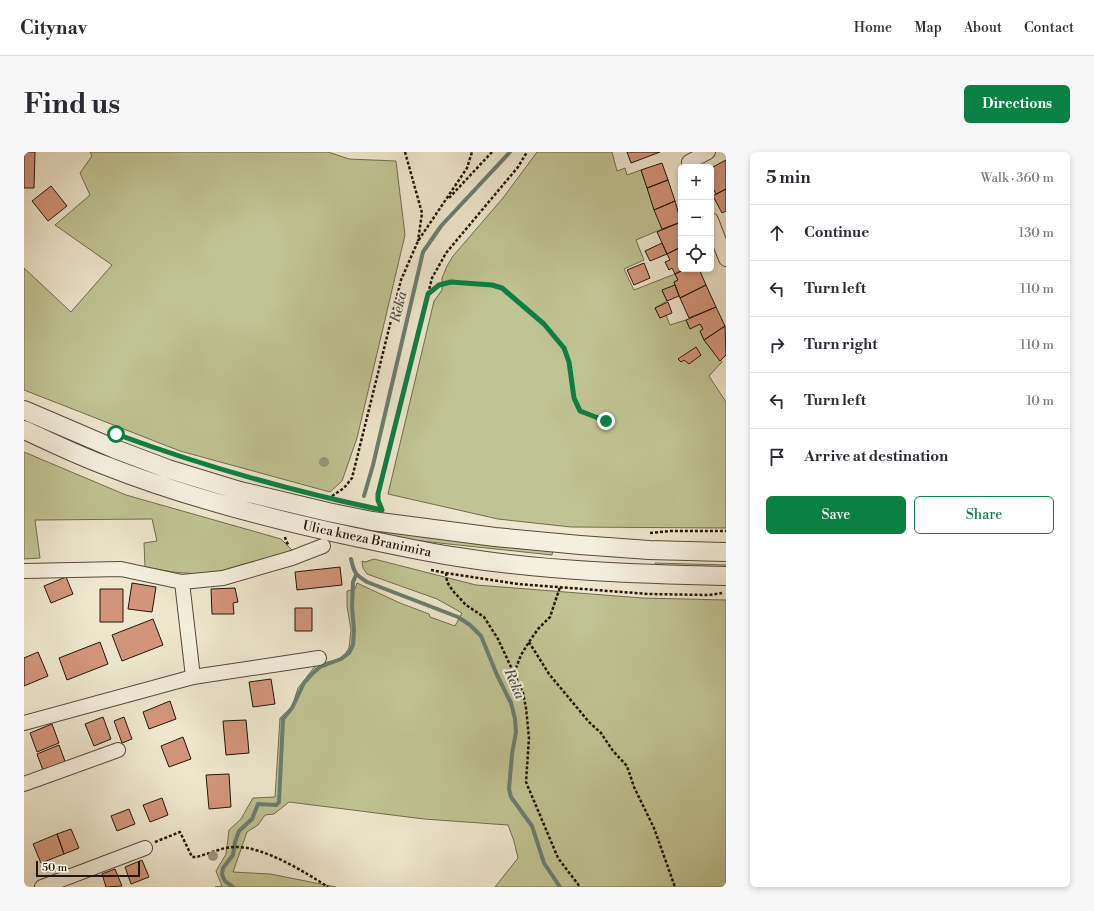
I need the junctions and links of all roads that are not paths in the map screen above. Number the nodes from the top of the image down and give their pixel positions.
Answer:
1 (708, 152) edge
2 (688, 160) edge
3 (714, 228) edge
4 (726, 259) edge
5 (24, 410) edge
6 (24, 430) edge
7 (323, 546) dead end
8 (726, 552) edge
9 (24, 571) edge
10 (726, 576) edge
11 (182, 582) junction
12 (319, 658) dead end
13 (193, 678) junction
14 (24, 723) edge
15 (118, 750) dead end
16 (24, 784) edge
17 (145, 848) road end
18 (42, 887) edge

1 - 2 street
3 - 4 street
5 - 8 street, Ulica kneza Branimira
6 - 10 street, Ulica kneza Branimira
7 - 11 street
9 - 11 street
11 - 13 street
12 - 13 street
13 - 14 street
15 - 16 street
17 - 18 street

